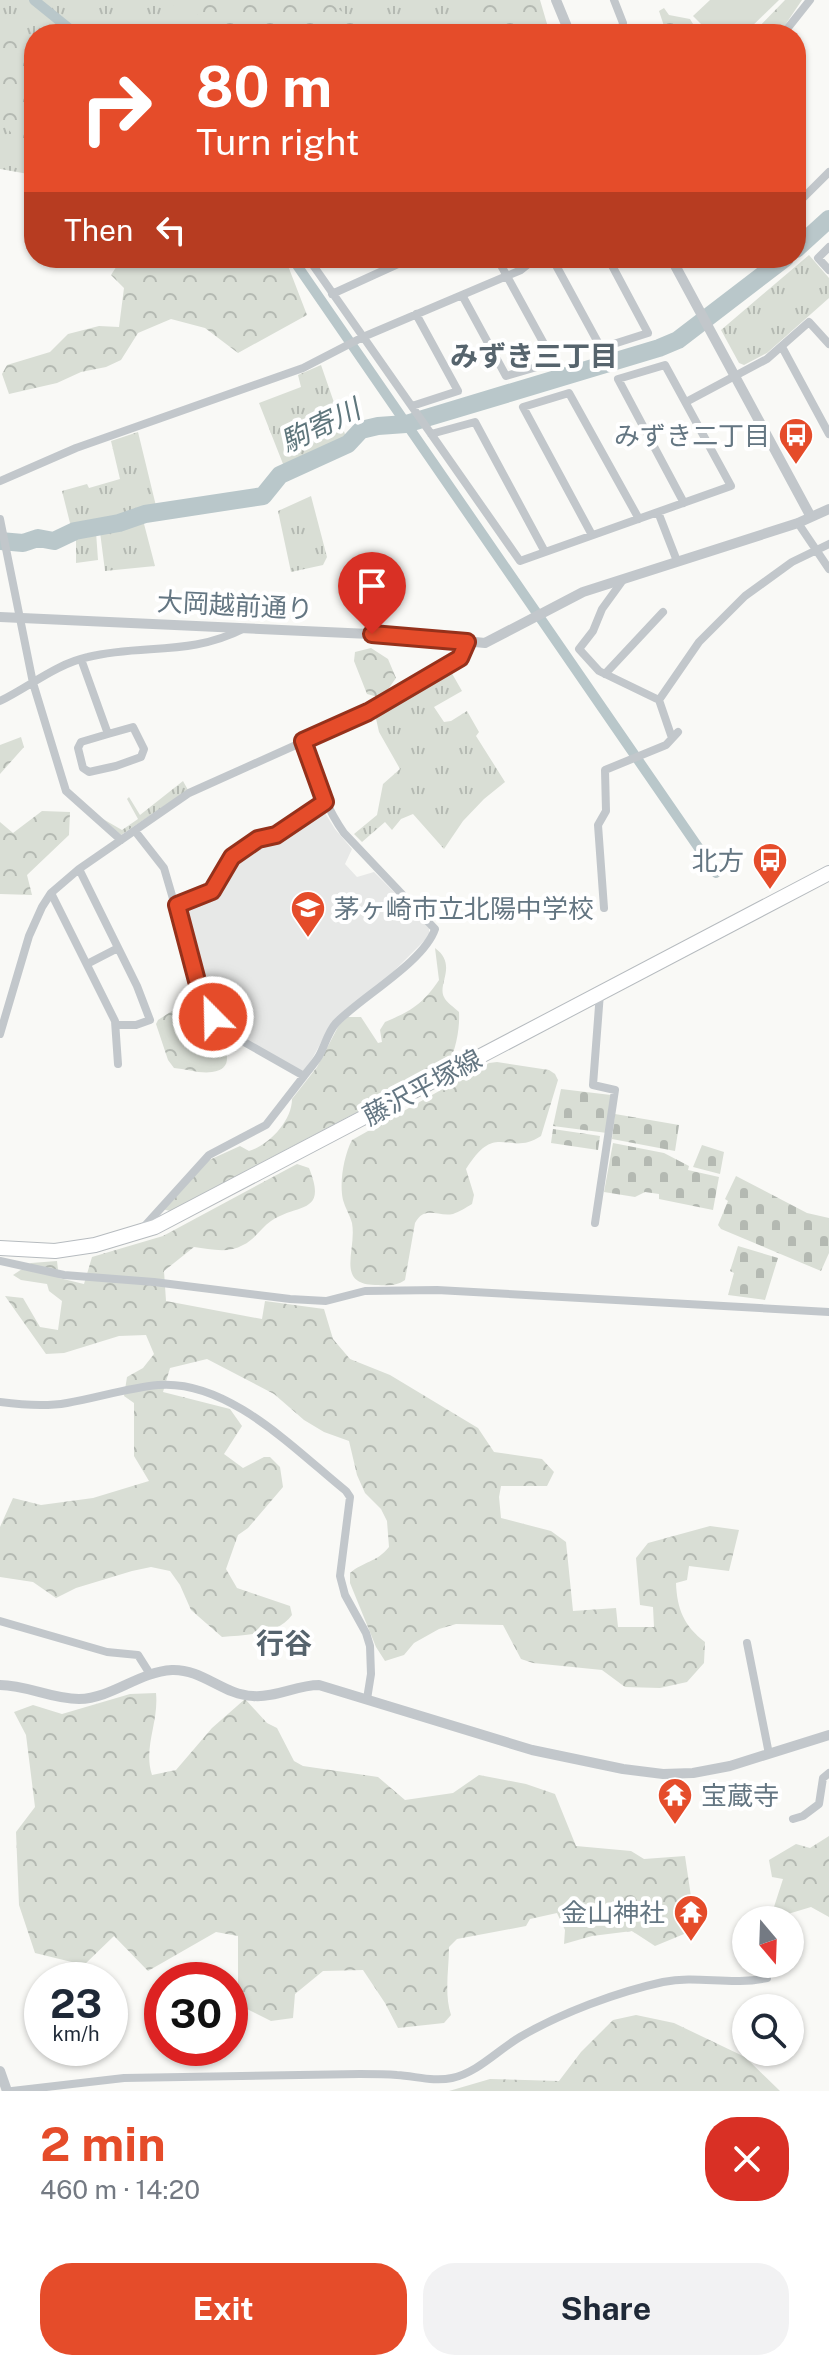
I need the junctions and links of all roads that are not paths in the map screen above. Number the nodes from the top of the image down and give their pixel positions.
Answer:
1 (556, 0) edge
2 (614, 0) edge
3 (810, 0) edge
4 (566, 24) edge
5 (623, 24) edge
6 (791, 24) edge
7 (829, 172) edge
8 (806, 195) edge
9 (829, 247) edge
10 (315, 268) edge
11 (384, 268) edge
12 (503, 268) edge
13 (524, 268) edge
14 (557, 268) edge
15 (613, 268) edge
16 (676, 268) edge
17 (829, 270) edge
18 (507, 276) junction
19 (332, 294) junction
20 (462, 295) junction
21 (416, 314) junction
22 (363, 337) junction
23 (829, 344) edge
24 (782, 347) junction
25 (734, 376) junction
26 (686, 402) junction
27 (414, 409) junction
28 (429, 431) junction
29 (829, 434) edge
30 (0, 481) edge
31 (684, 503) junction
32 (829, 509) edge
33 (658, 512) junction
34 (811, 517) junction
35 (0, 519) edge
36 (639, 519) junction
37 (798, 523) junction
38 (592, 535) junction
39 (829, 544) edge
40 (816, 549) junction
41 (545, 552) junction
42 (677, 561) junction
43 (829, 569) edge
44 (623, 579) junction
45 (663, 612) dead end
46 (0, 617) edge
47 (19, 617) junction
48 (245, 628) junction
49 (467, 642) junction
50 (81, 659) junction
51 (605, 674) junction
52 (33, 683) junction
53 (659, 700) junction
54 (0, 701) edge
55 (108, 734) junction
56 (303, 741) junction
57 (325, 802) junction
58 (135, 831) junction
59 (121, 840) junction
60 (79, 869) junction
61 (829, 873) edge
62 (51, 893) junction
63 (177, 905) junction
64 (604, 908) dead end
65 (118, 948) junction
66 (87, 964) junction
67 (600, 993) junction
68 (116, 1025) junction
69 (0, 1034) edge
70 (118, 1064) dead end
71 (304, 1076) junction
72 (595, 1223) dead end
73 (139, 1233) junction
74 (0, 1248) edge
75 (0, 1261) edge
76 (829, 1312) edge
77 (0, 1402) edge
78 (0, 1621) edge
79 (747, 1643) dead end
80 (150, 1674) junction
81 (0, 1685) edge
82 (367, 1699) junction
83 (829, 1735) edge
84 (769, 1754) junction
85 (829, 1773) edge
86 (793, 1819) dead end
87 (767, 1978) dead end
88 (0, 2071) edge
89 (6, 2090) edge

1 - 4 street
2 - 5 street
3 - 6 street
7 - 8 street
9 - 17 street
10 - 19 street
11 - 19 street
12 - 18 street
13 - 18 street
14 - 15 street
16 - 25 street
18 - 20 street
18 - 20 street
19 - 22 street
20 - 21 street
21 - 22 street
21 - 27 street
22 - 27 street
22 - 30 street
23 - 24 street
24 - 25 street
24 - 29 street
25 - 26 street
25 - 34 street
26 - 31 street
26 - 31 street
27 - 28 street
28 - 41 street
28 - 41 street
31 - 33 street
32 - 34 street
33 - 36 street
33 - 42 street
34 - 37 street
35 - 47 street
36 - 38 street
36 - 38 street
37 - 40 street
37 - 42 street
38 - 41 street
39 - 40 street
40 - 43 street
40 - 53 street
42 - 44 street
44 - 49 street
44 - 51 street
45 - 51 street
46 - 47 street, 大岡越前通り
47 - 48 street, 大岡越前通り
47 - 52 street
48 - 49 street, 大岡越前通り
48 - 50 street
49 - 56 street
50 - 52 street
50 - 55 street
51 - 53 street
52 - 54 street
52 - 59 street
53 - 64 street
55 - 55 street
56 - 57 street
56 - 58 street
57 - 63 street
57 - 71 street
58 - 59 street
58 - 63 street
59 - 60 street
60 - 62 street
60 - 65 street
61 - 67 main road, 藤沢平塚線
62 - 66 street
62 - 69 street
63 - 71 street
65 - 66 street
65 - 68 street
66 - 68 street
67 - 72 street
67 - 73 main road, 藤沢平塚線
68 - 70 street
71 - 73 street
73 - 74 main road, 藤沢平塚線
75 - 76 street
77 - 82 street
78 - 80 street
79 - 84 street
80 - 81 street
80 - 82 street
82 - 84 street
83 - 84 street
85 - 86 street
87 - 89 street
88 - 89 street

